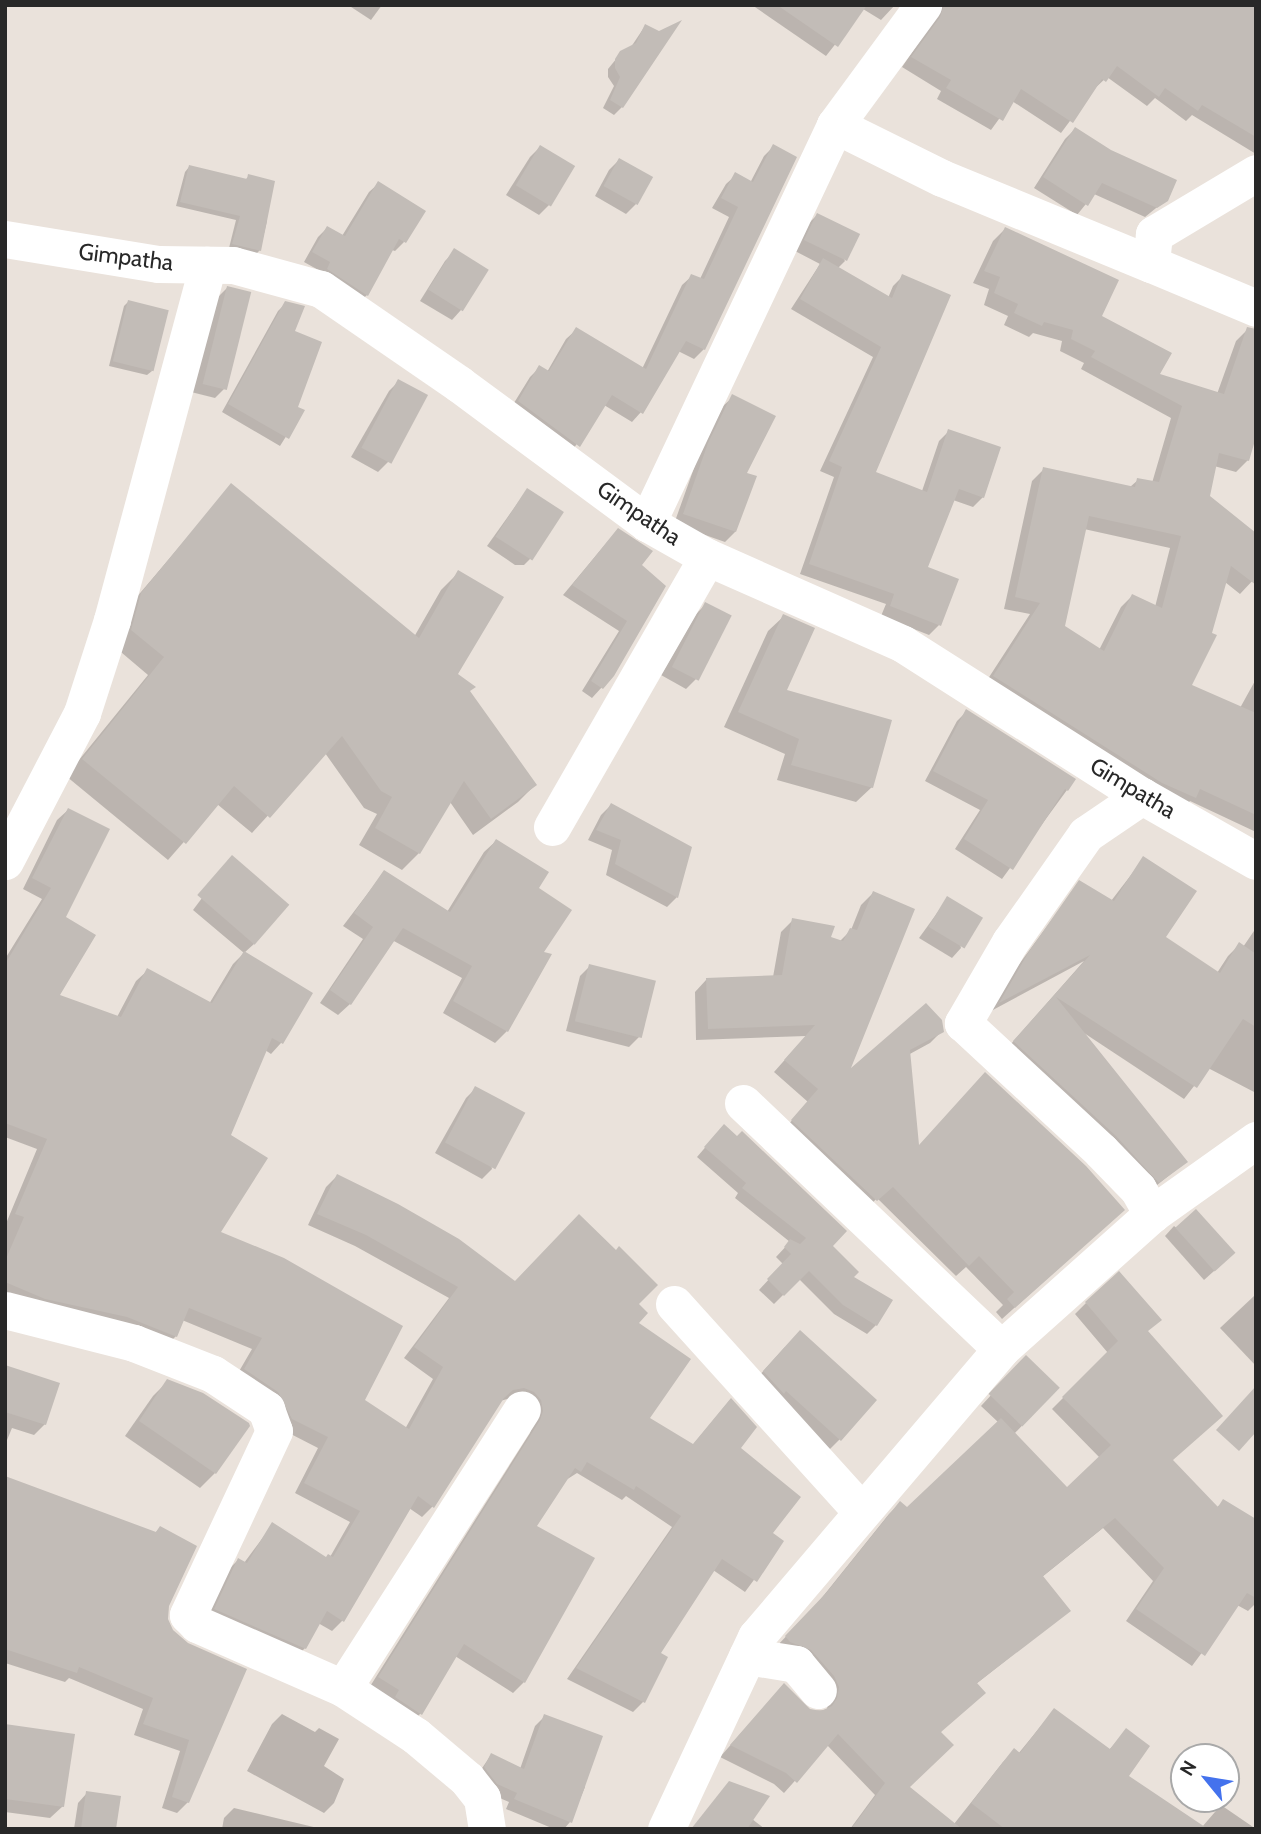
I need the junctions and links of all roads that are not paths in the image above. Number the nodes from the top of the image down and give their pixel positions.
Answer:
1 (923, 5) edge
2 (835, 125) junction
3 (1256, 173) edge
4 (5, 240) edge
5 (1151, 264) junction
6 (208, 265) junction
7 (1256, 308) edge
8 (647, 523) junction
9 (707, 557) junction
10 (1142, 796) junction
11 (552, 827) dead end
12 (5, 861) edge
13 (1256, 861) edge
14 (743, 1103) dead end
15 (1256, 1140) edge
16 (1152, 1214) junction
17 (674, 1304) dead end
18 (5, 1310) edge
19 (1001, 1349) junction
20 (522, 1409) dead end
21 (862, 1512) junction
22 (747, 1656) junction
23 (343, 1688) junction
24 (818, 1689) dead end
25 (487, 1829) edge
26 (666, 1829) edge

1 - 2 street
2 - 5 street
2 - 8 street
3 - 5 street
4 - 6 street, Gimpatha
5 - 7 street
6 - 8 street, Gimpatha
6 - 12 street
8 - 9 street, Gimpatha
9 - 10 street, Gimpatha
9 - 11 street
10 - 13 street, Gimpatha
10 - 16 street
14 - 19 street
15 - 16 street
16 - 19 street
17 - 21 street
18 - 23 street
19 - 21 street
20 - 23 street
21 - 22 street
22 - 24 street
22 - 26 street
23 - 25 street

